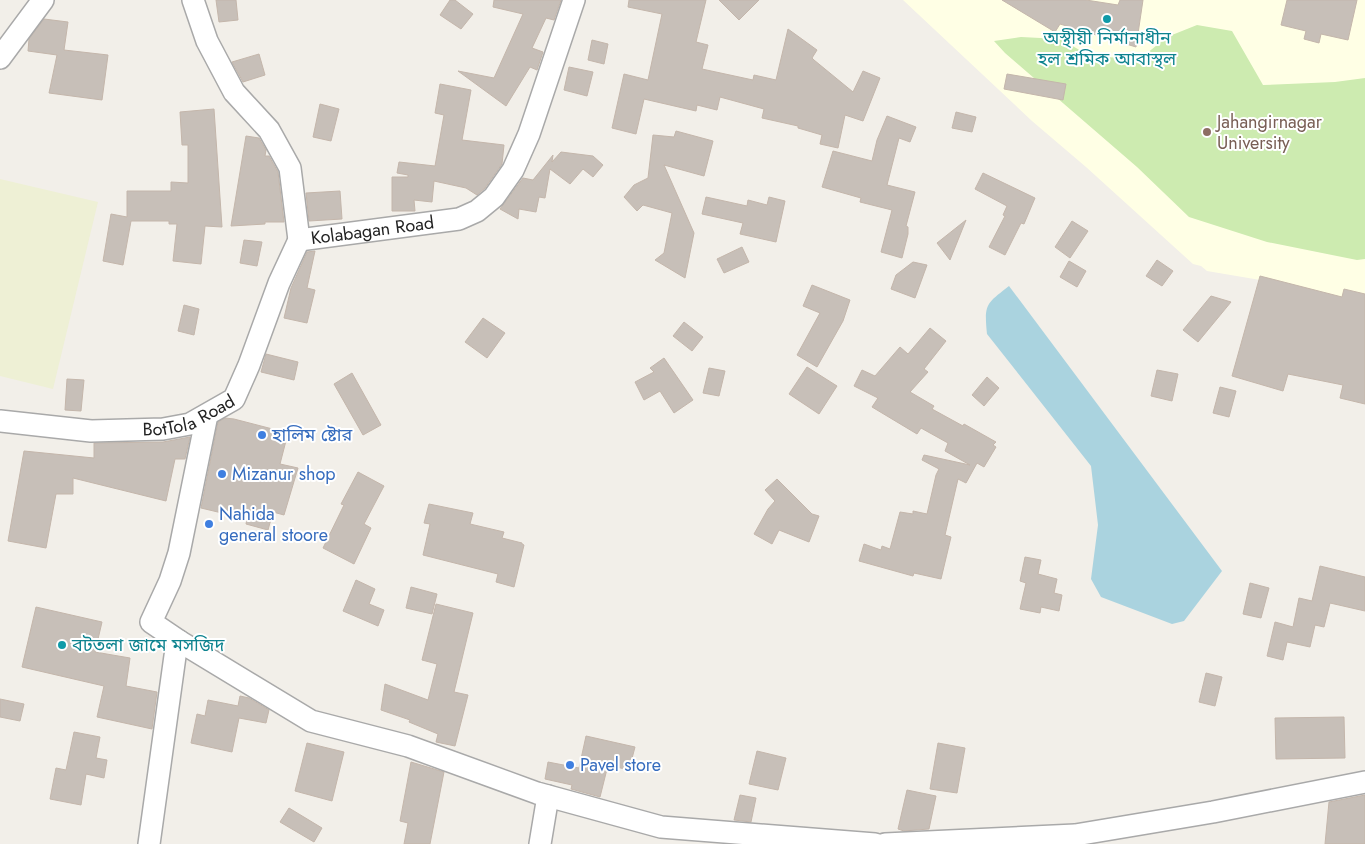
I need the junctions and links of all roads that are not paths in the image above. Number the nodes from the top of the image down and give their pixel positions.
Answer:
1 (43, 0) edge
2 (193, 0) edge
3 (574, 0) edge
4 (0, 58) edge
5 (299, 240) junction
6 (207, 415) junction
7 (0, 422) edge
8 (179, 641) junction
9 (1365, 782) edge
10 (548, 796) junction
11 (149, 844) edge
12 (540, 844) edge
13 (875, 844) edge
14 (885, 844) edge

1 - 4 street
2 - 5 street, Kolabagan Road
3 - 5 street, Kolabagan Road
5 - 6 street, BotTola Road
6 - 7 street, BotTola Road
6 - 8 street
8 - 10 street
8 - 11 street
9 - 14 street
10 - 12 street
10 - 13 street

